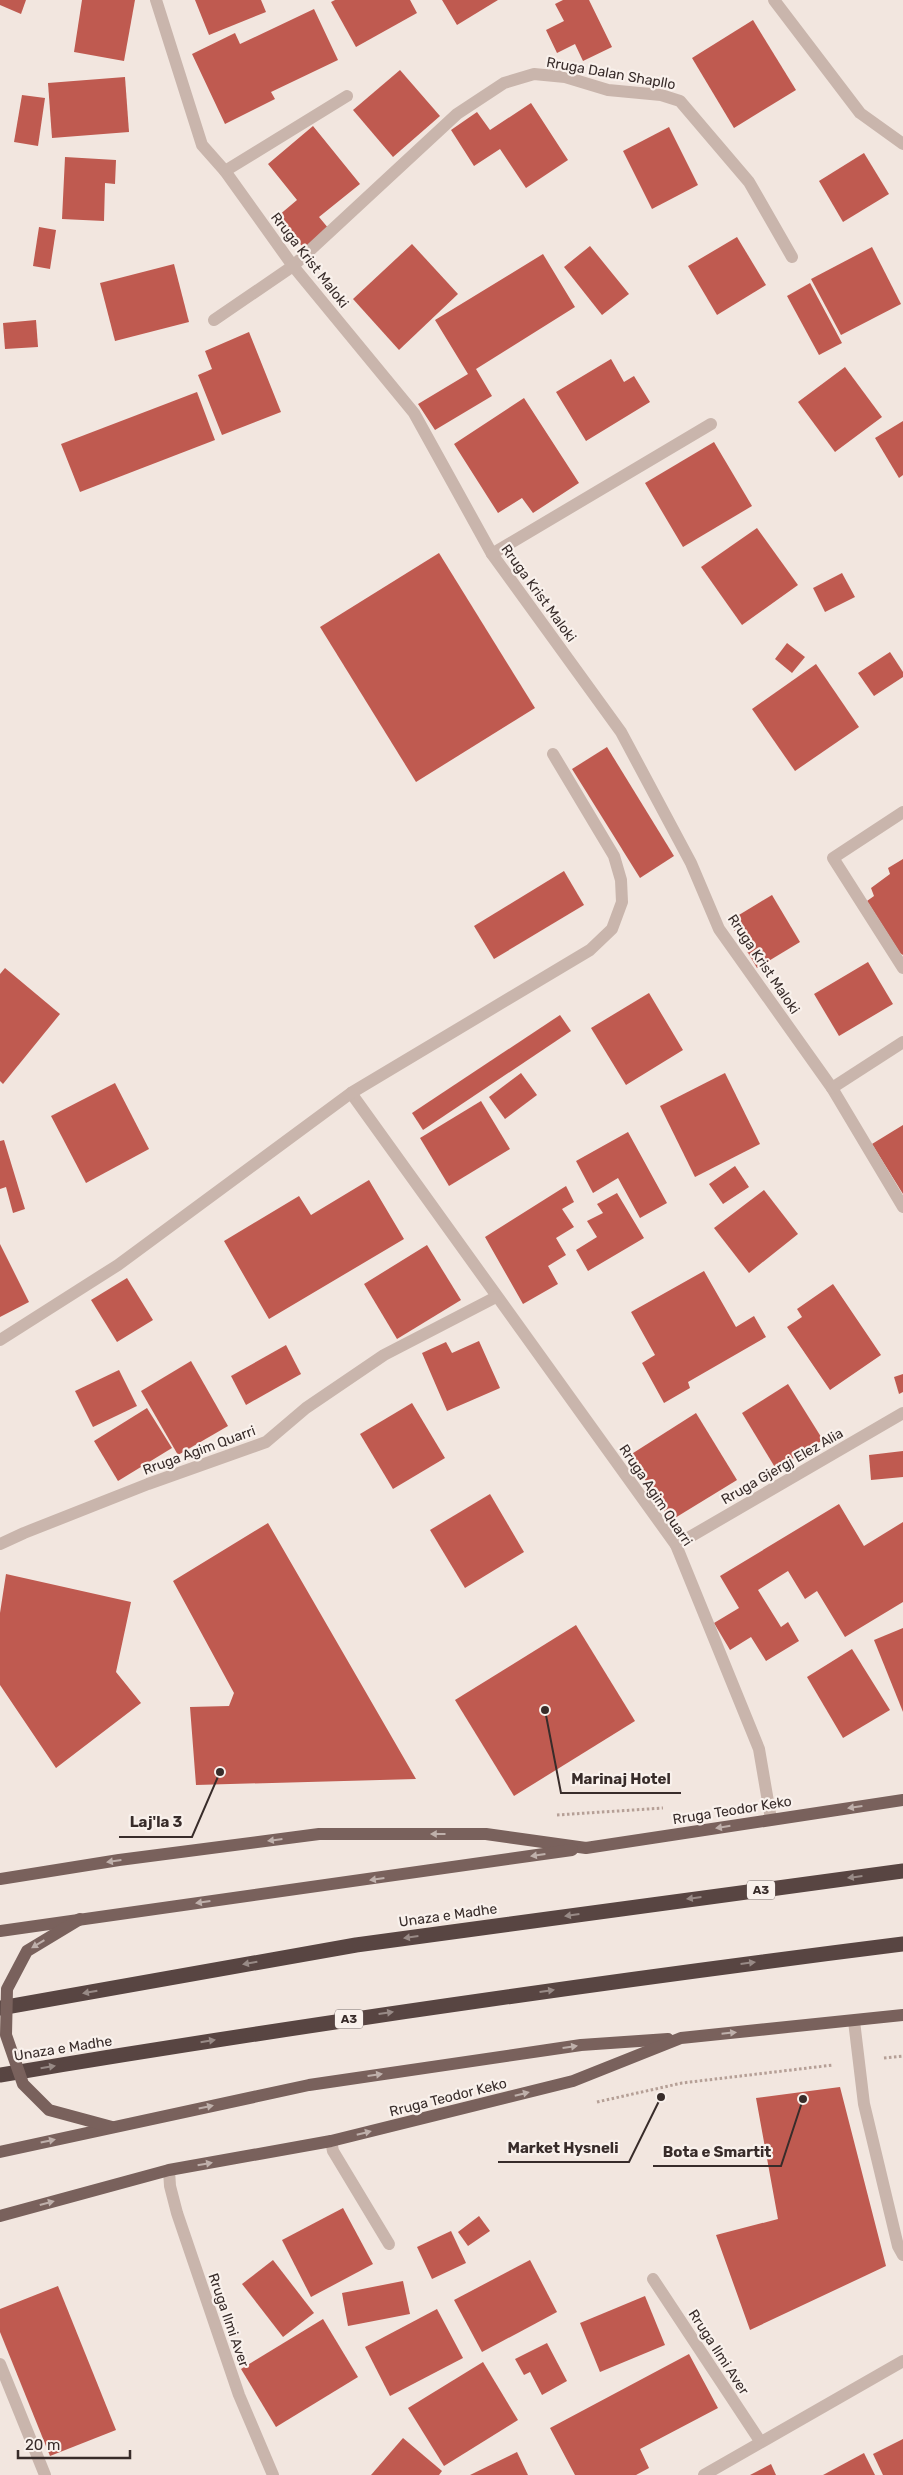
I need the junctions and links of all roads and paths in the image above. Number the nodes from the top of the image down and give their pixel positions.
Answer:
1 (156, 0) edge
2 (774, 0) edge
3 (347, 96) dead end
4 (903, 144) edge
5 (225, 171) junction
6 (792, 257) dead end
7 (293, 266) junction
8 (214, 320) dead end
9 (711, 424) dead end
10 (492, 554) junction
11 (553, 754) dead end
12 (903, 812) edge
13 (903, 968) edge
14 (903, 1042) edge
15 (832, 1088) junction
16 (351, 1093) junction
17 (903, 1206) edge
18 (496, 1297) junction
19 (0, 1340) edge
20 (903, 1413) edge
21 (0, 1544) edge
22 (676, 1546) junction
23 (903, 1800) edge
24 (771, 1820) junction
25 (586, 1848) junction
26 (903, 1871) edge
27 (0, 1879) edge
28 (80, 1919) junction
29 (0, 1931) edge
30 (903, 1944) edge
31 (0, 2008) edge
32 (903, 2015) edge
33 (854, 2021) junction
34 (681, 2038) junction
35 (0, 2075) edge
36 (112, 2127) junction
37 (331, 2141) junction
38 (0, 2152) edge
39 (169, 2170) junction
40 (0, 2216) edge
41 (389, 2244) dead end
42 (903, 2255) edge
43 (653, 2278) dead end
44 (903, 2361) edge
45 (0, 2364) edge
46 (760, 2441) junction
47 (44, 2475) edge
48 (273, 2475) edge
49 (704, 2475) edge

1 - 5 street, Rruga Krist Maloki
2 - 4 street
3 - 5 street
5 - 7 street, Rruga Krist Maloki
6 - 7 street, Rruga Dalan Shapllo
7 - 8 street, Rruga Dalan Shapllo
7 - 10 street, Rruga Krist Maloki
9 - 10 street
10 - 15 street, Rruga Krist Maloki
11 - 16 street
12 - 13 street
14 - 15 street
15 - 17 street, Rruga Krist Maloki
16 - 18 street, Rruga Agim Quarri
16 - 19 street
18 - 21 street, Rruga Agim Quarri
18 - 22 street, Rruga Agim Quarri
20 - 22 street, Rruga Gjergj Elez Alia
22 - 24 street, Rruga Agim Quarri
23 -> 24 main road, Rruga Teodor Keko
24 -> 25 main road, Rruga Teodor Keko
25 -> 27 main road, Rruga Teodor Keko
25 -> 28 main road
26 -> 31 highway, Unaza e Madhe / A3
28 - 29 main road
28 -> 36 main road, bridge
35 -> 30 highway, Unaza e Madhe / A3
32 - 33 main road, Rruga Teodor Keko
34 -> 33 main road, Rruga Teodor Keko
33 - 42 street
36 -> 34 main road
37 -> 34 main road, Rruga Teodor Keko
38 -> 36 main road
39 -> 37 main road, Rruga Teodor Keko
37 - 41 street
40 -> 39 main road, Rruga Teodor Keko
39 - 48 street, Rruga Ilmi Aver
43 - 46 street, Rruga Ilmi Aver
44 - 46 street
45 - 47 street
46 - 49 street

